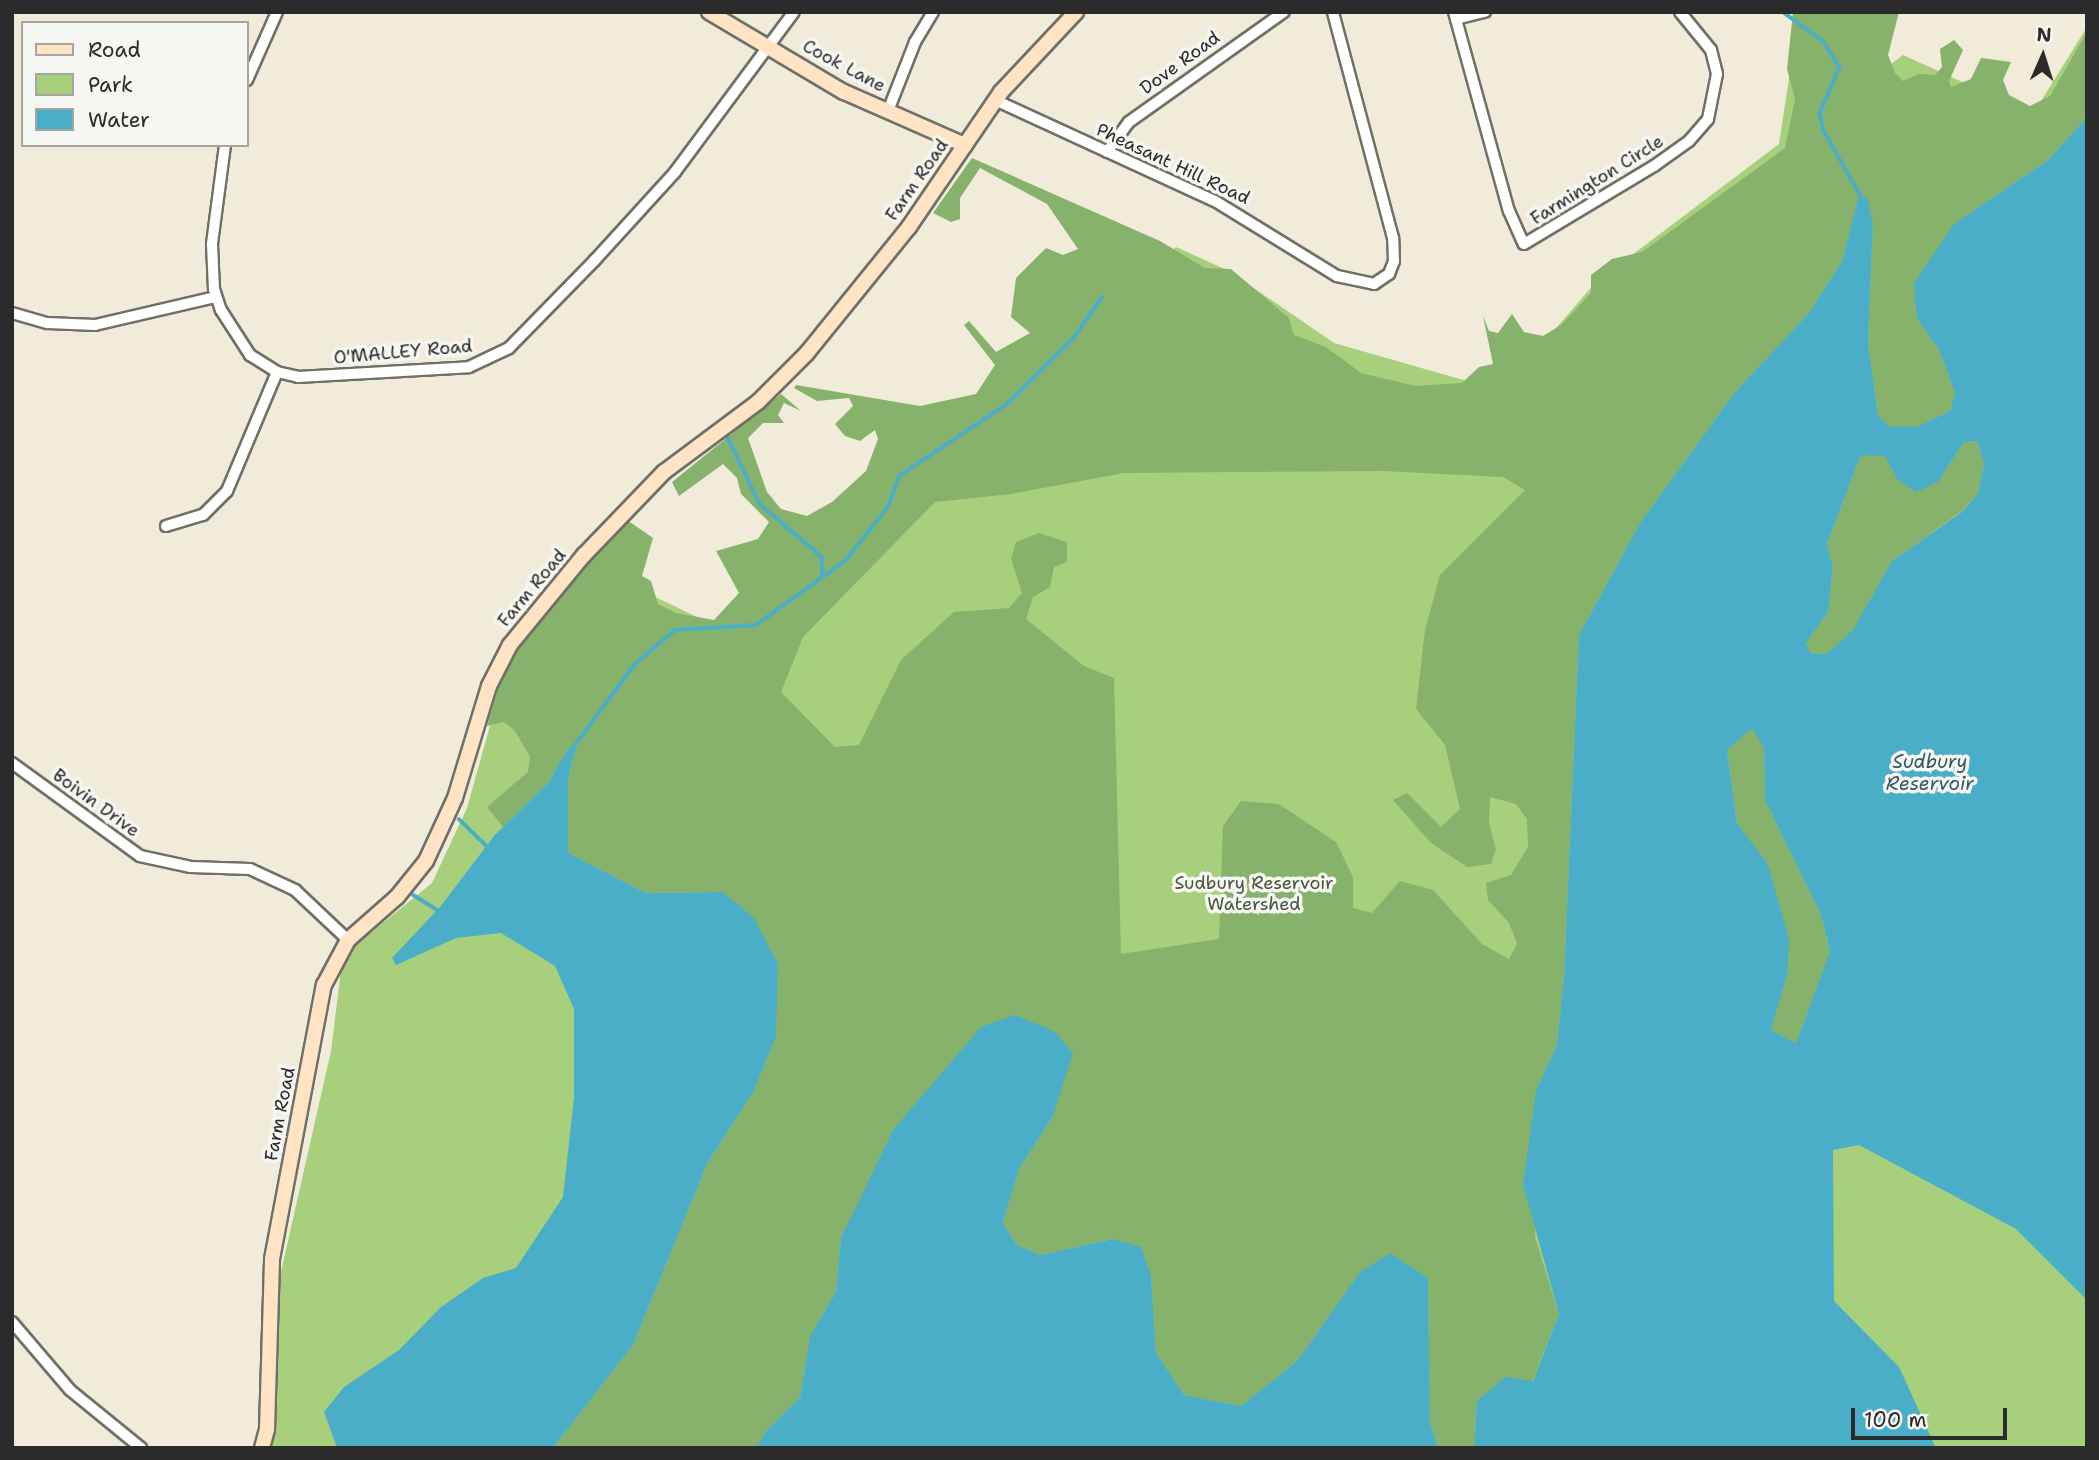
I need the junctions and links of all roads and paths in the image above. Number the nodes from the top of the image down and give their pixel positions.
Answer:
1 (277, 12) edge
2 (709, 12) edge
3 (794, 12) edge
4 (933, 12) edge
5 (1076, 12) edge
6 (1283, 12) edge
7 (1333, 12) edge
8 (1485, 12) edge
9 (1680, 12) edge
10 (1455, 16) edge
11 (768, 46) junction
12 (248, 78) edge
13 (995, 100) junction
14 (888, 111) junction
15 (965, 145) junction
16 (225, 147) edge
17 (1107, 152) junction
18 (215, 297) junction
19 (12, 313) edge
20 (277, 372) junction
21 (166, 526) dead end
22 (12, 764) edge
23 (348, 940) junction
24 (12, 1322) edge
25 (141, 1448) edge
26 (262, 1448) edge

1 - 12 street
2 - 11 street, Cook Lane
3 - 11 street, O'MALLEY Road
4 - 14 street
5 - 13 street, Farm Road
6 - 17 street, Dove Road
7 - 17 street, Pheasant Hill Road
8 - 10 street, Farmington Circle
9 - 10 street, Farmington Circle
11 - 14 street, Cook Lane
11 - 20 street, O'MALLEY Road
13 - 15 street, Farm Road
13 - 17 street, Pheasant Hill Road
14 - 15 street, Cook Lane
15 - 23 street, Farm Road
16 - 18 street, O'MALLEY Road
18 - 19 street
18 - 20 street, O'MALLEY Road
20 - 21 street
22 - 23 street, Boivin Drive
23 - 26 street, Farm Road
24 - 25 street

